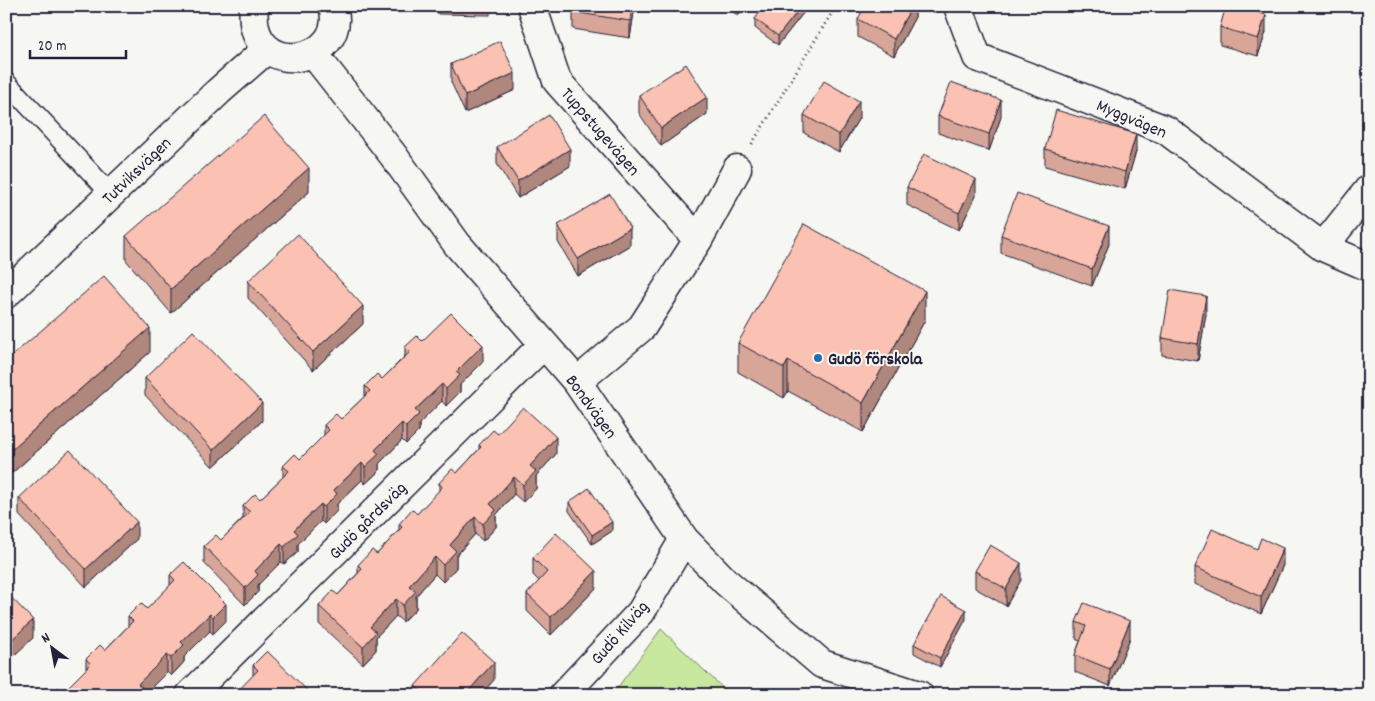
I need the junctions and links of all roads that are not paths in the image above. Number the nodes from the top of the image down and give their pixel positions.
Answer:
1 (254, 6) edge
2 (332, 6) edge
3 (532, 6) edge
4 (958, 6) edge
5 (267, 49) junction
6 (313, 53) junction
7 (6, 82) edge
8 (737, 169) road end
9 (1369, 189) edge
10 (111, 194) junction
11 (698, 240) junction
12 (1324, 247) junction
13 (1369, 267) edge
14 (6, 294) edge
15 (544, 344) junction
16 (577, 382) junction
17 (684, 539) junction
18 (190, 695) edge
19 (563, 695) edge
20 (919, 695) edge

1 - 5 street
2 - 6 street
3 - 11 street, Tuppstugevägen
4 - 12 street, Myggvägen
5 - 6 street
5 - 10 street, Tutviksvägen
6 - 15 street, Bondvägen
7 - 10 lane
8 - 11 street
9 - 12 street
10 - 14 street, Tutviksvägen
11 - 16 street
12 - 13 street, Myggvägen
15 - 16 street, Bondvägen
15 - 18 street, Gudö gårdsväg
16 - 17 street, Bondvägen
17 - 19 street, Gudö Kilväg
17 - 20 street, Bondvägen

